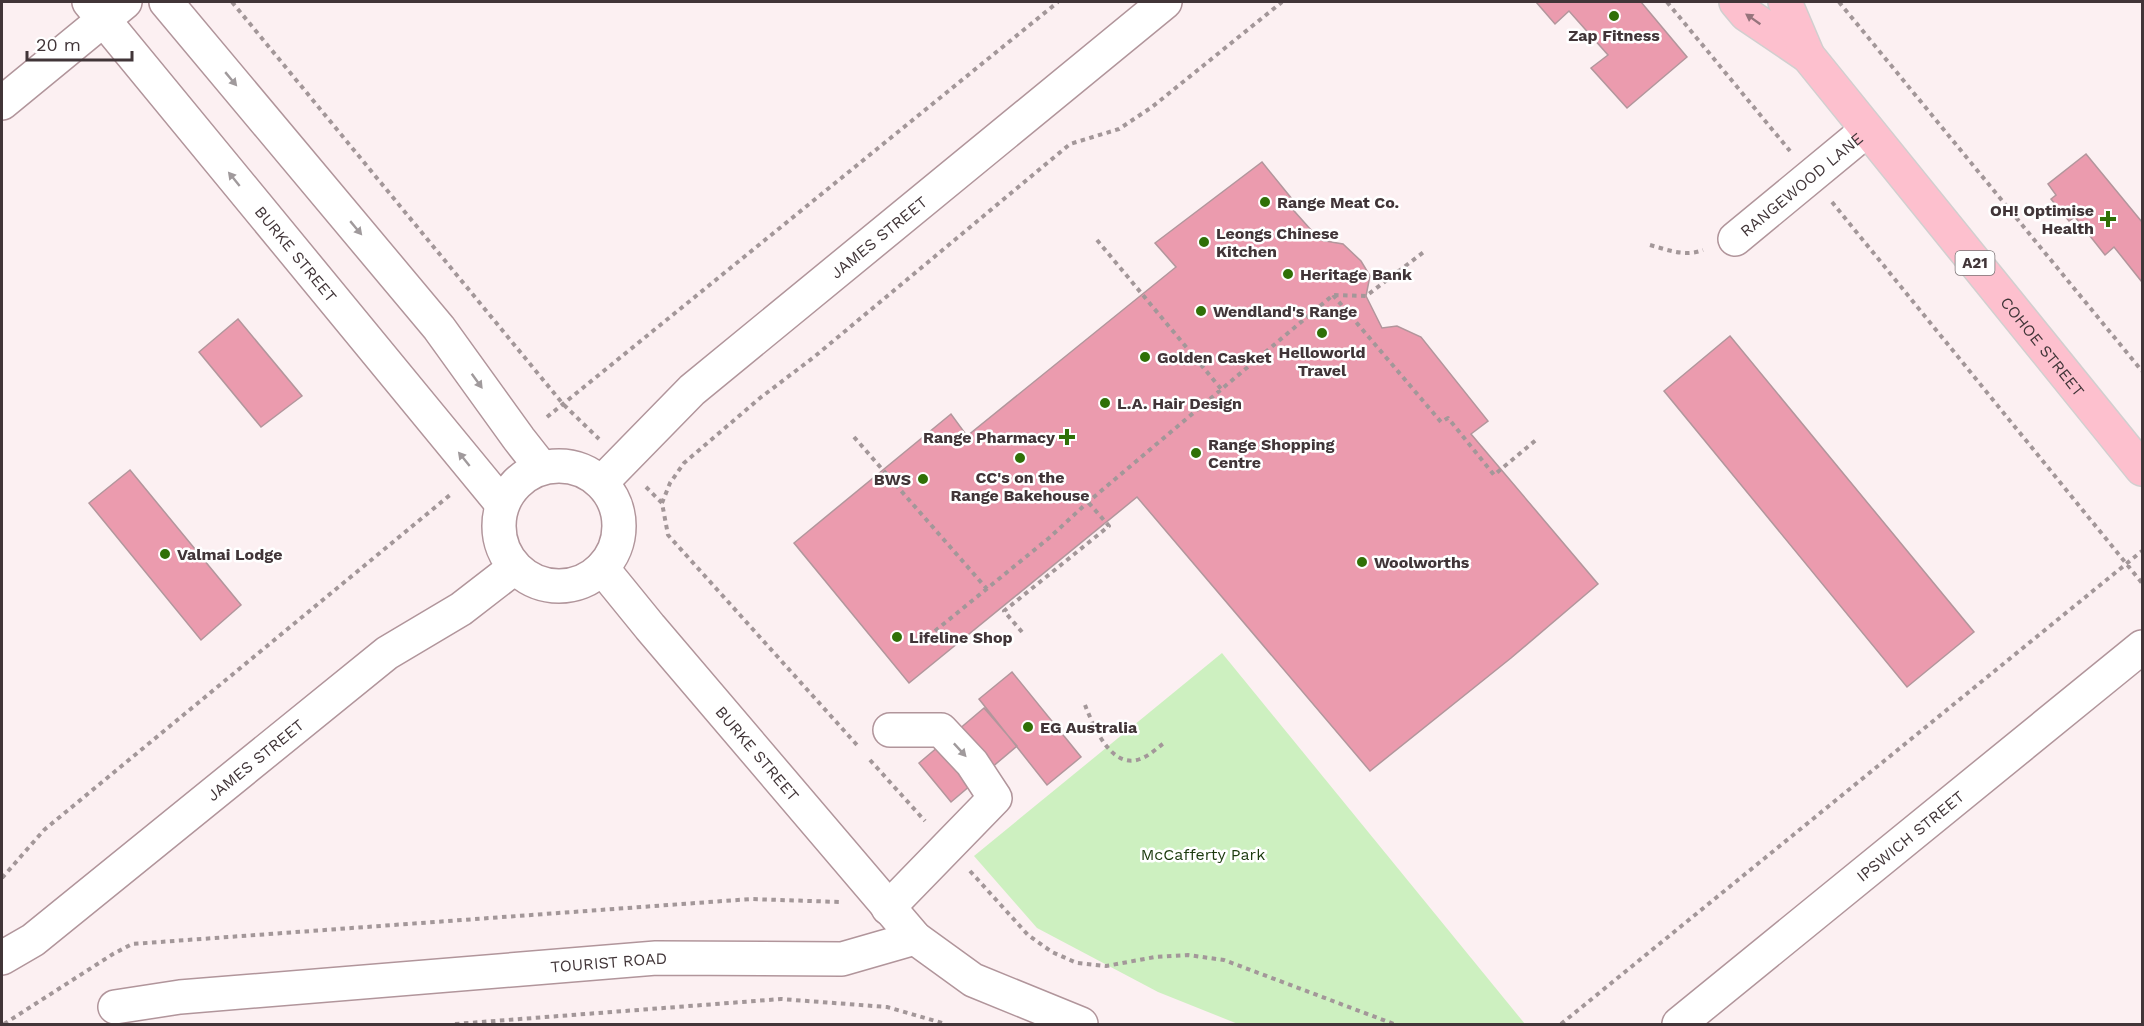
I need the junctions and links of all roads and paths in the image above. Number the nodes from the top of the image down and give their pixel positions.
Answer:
1 (166, 2) edge
2 (232, 2) edge
3 (1058, 2) edge
4 (1165, 2) edge
5 (1282, 2) edge
6 (1667, 2) edge
7 (1736, 2) edge
8 (1785, 2) edge
9 (1839, 2) edge
10 (106, 7) edge
11 (1808, 56) junction
12 (2, 103) edge
13 (1867, 130) junction
14 (1796, 159) dead end
15 (1826, 195) dead end
16 (1735, 239) joint
17 (1097, 240) dead end
18 (1650, 245) dead end
19 (1425, 251) dead end
20 (1333, 295) junction
21 (2142, 371) edge
22 (1222, 390) junction
23 (563, 404) junction
24 (854, 436) dead end
25 (519, 439) junction
26 (1536, 440) dead end
27 (541, 467) junction
28 (2142, 469) edge
29 (476, 474) junction
30 (602, 482) junction
31 (1088, 502) junction
32 (662, 503) dead end
33 (502, 504) junction
34 (2142, 551) edge
35 (2127, 564) junction
36 (514, 568) junction
37 (602, 568) junction
38 (2142, 583) edge
39 (987, 589) junction
40 (935, 631) dead end
41 (1022, 633) dead end
42 (2142, 647) edge
43 (1085, 705) dead end
44 (890, 730) dead end
45 (1164, 743) dead end
46 (2, 878) edge
47 (841, 902) dead end
48 (888, 908) junction
49 (915, 938) junction
50 (2, 958) edge
51 (115, 1007) dead end
52 (4, 1024) edge
53 (455, 1024) edge
54 (946, 1024) edge
55 (1082, 1024) edge
56 (1561, 1024) edge
57 (1679, 1024) edge

1 -> 25 street
2 - 23 path
3 - 23 path
4 - 30 street, JAMES STREET
5 - 32 path
6 - 14 path
11 -> 7 highway, COHOE STREET / A21
8 - 11 highway, COHOE STREET / A21
9 - 21 path
10 - 12 street
29 -> 10 street, BURKE STREET
11 - 13 highway, COHOE STREET / A21
13 - 16 street, RANGEWOOD LANE
13 - 28 highway, COHOE STREET / A21
15 - 35 path
16 - 18 path
17 - 22 path
19 - 20 path
20 - 22 path
20 - 26 path
22 - 31 path
23 - 25 path
24 - 39 path
25 - 27 street
27 - 30 street
27 - 33 street
29 - 33 street, BURKE STREET
29 - 46 path
30 - 37 street
31 - 39 path
31 - 41 path
33 - 36 street
34 - 35 path
35 - 38 path
35 - 56 path
36 - 37 street
36 - 50 street, JAMES STREET
37 - 48 street, BURKE STREET
39 - 40 path
42 - 57 street, IPSWICH STREET
43 - 45 path
44 -> 48 street
47 - 52 path
48 - 49 street, BURKE STREET
49 - 51 street, TOURIST ROAD
49 - 55 street
53 - 54 path

